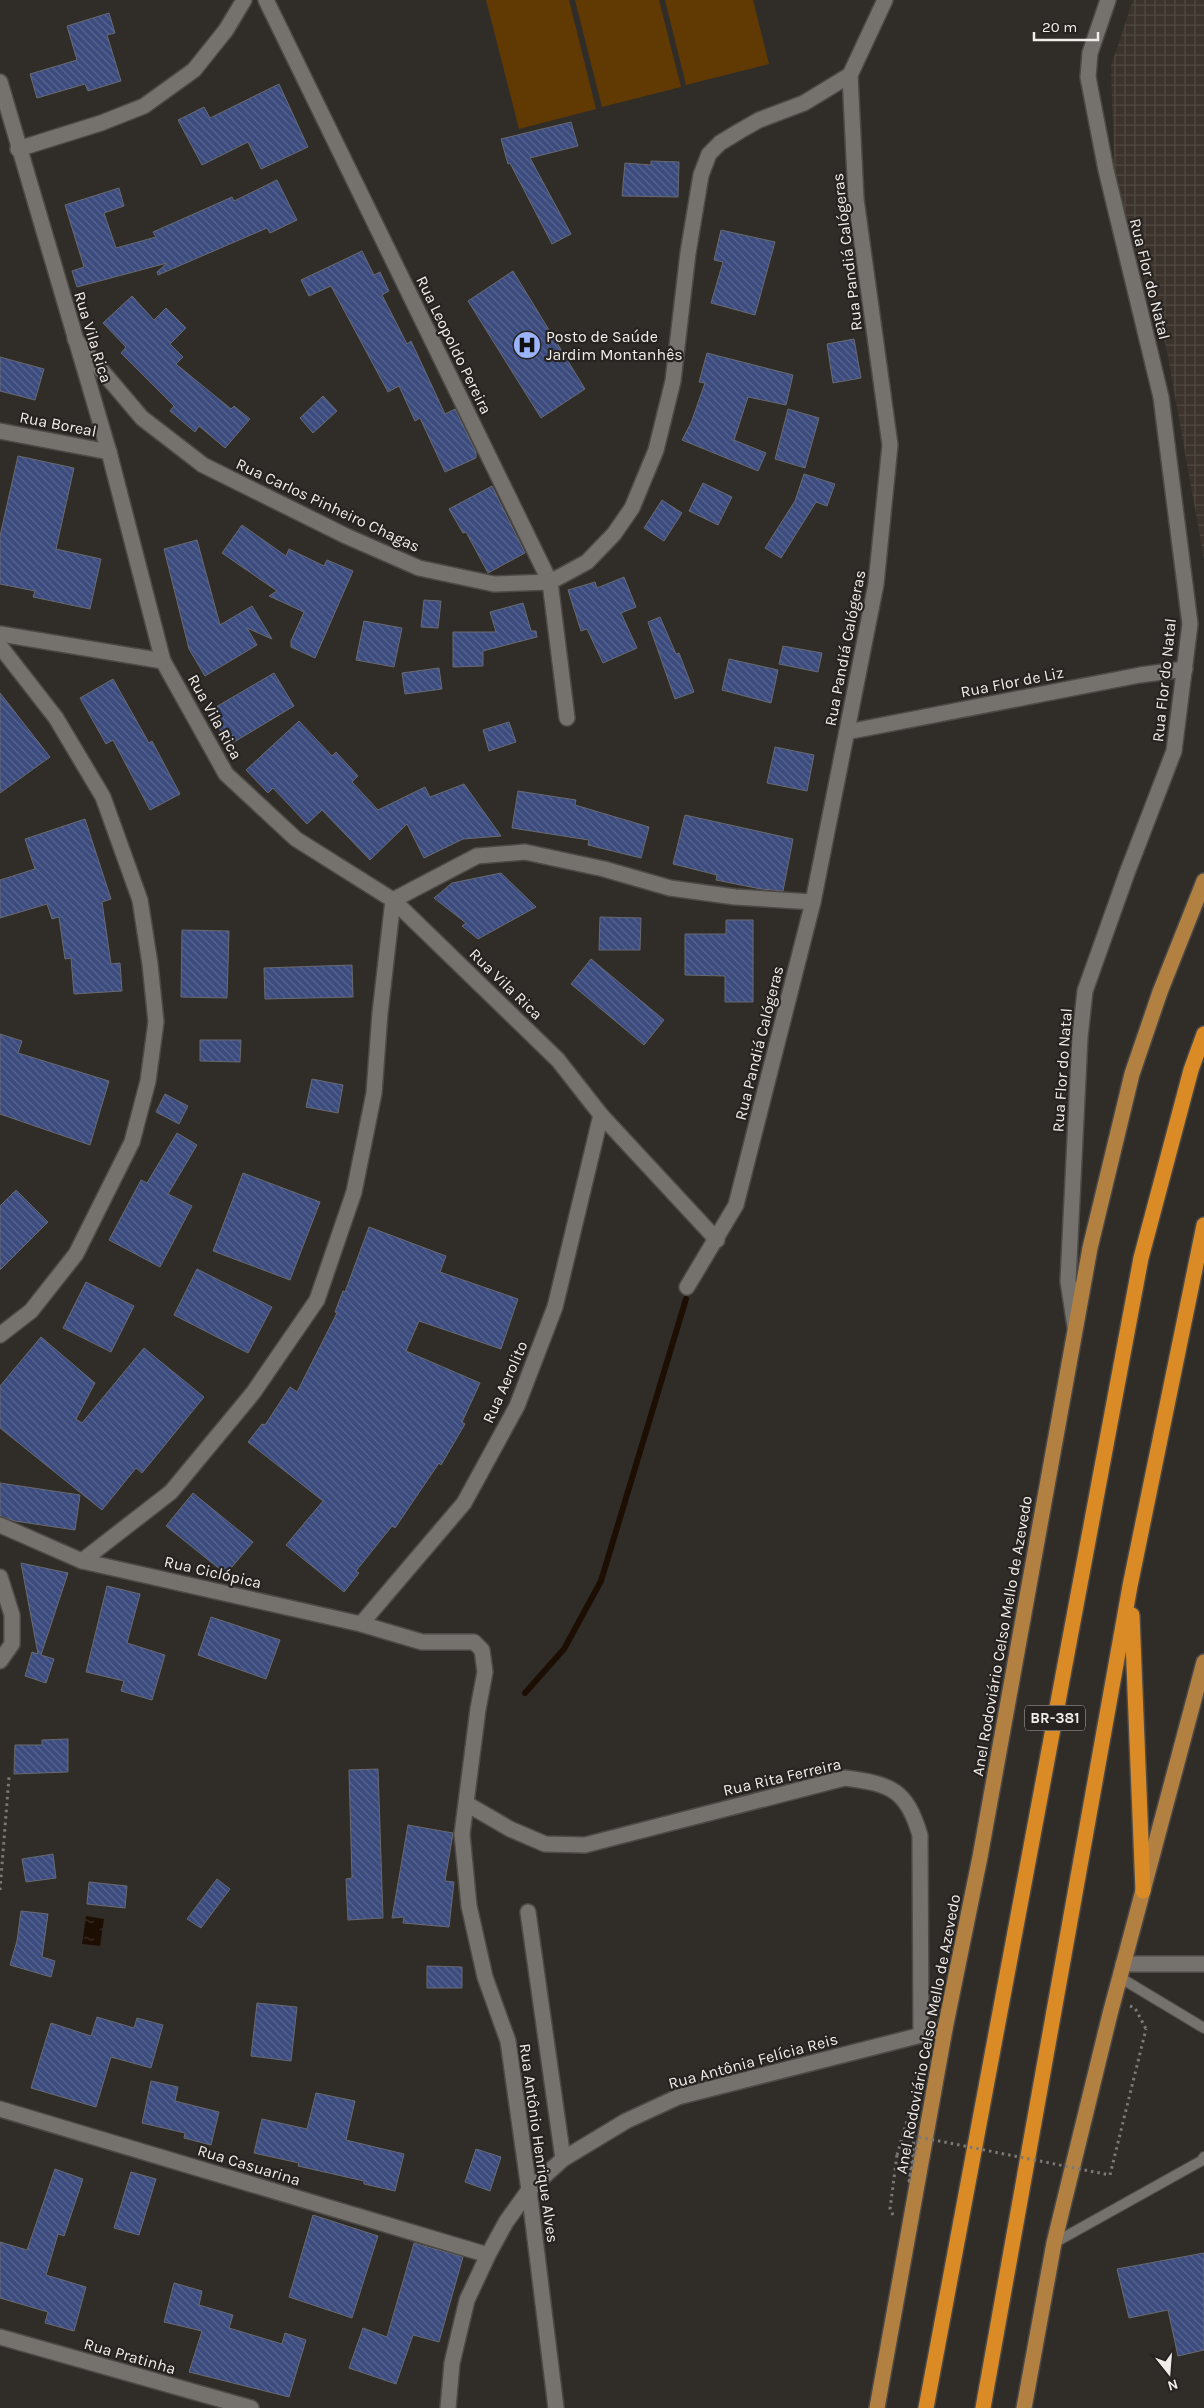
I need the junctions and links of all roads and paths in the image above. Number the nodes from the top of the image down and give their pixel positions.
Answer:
1 (244, 0) edge
2 (266, 0) edge
3 (885, 0) edge
4 (1108, 0) edge
5 (850, 75) junction
6 (0, 82) edge
7 (18, 149) junction
8 (75, 339) junction
9 (0, 431) edge
10 (109, 452) junction
11 (550, 582) junction
12 (0, 634) edge
13 (0, 646) edge
14 (163, 661) junction
15 (1185, 669) junction
16 (567, 718) dead end
17 (847, 732) junction
18 (1204, 881) edge
19 (393, 900) junction
20 (813, 902) junction
21 (1204, 1034) edge
22 (601, 1115) junction
23 (1204, 1225) edge
24 (717, 1240) junction
25 (687, 1287) dead end
26 (1075, 1331) junction
27 (0, 1335) edge
28 (0, 1526) edge
29 (82, 1561) junction
30 (0, 1577) edge
31 (1130, 1586) junction
32 (360, 1624) junction
33 (0, 1661) edge
34 (1204, 1662) edge
35 (478, 1709) joint
36 (9, 1777) dead end
37 (468, 1804) junction
38 (0, 1890) edge
39 (1143, 1891) junction
40 (528, 1912) dead end
41 (1204, 1964) edge
42 (1121, 1971) junction
43 (1114, 1998) junction
44 (1204, 2028) edge
45 (945, 2029) junction
46 (921, 2035) junction
47 (0, 2108) edge
48 (897, 2155) dead end
49 (1204, 2157) edge
50 (563, 2159) junction
51 (529, 2190) junction
52 (1054, 2242) junction
53 (488, 2255) junction
54 (0, 2337) edge
55 (251, 2408) edge
56 (448, 2408) edge
57 (556, 2408) edge
58 (877, 2408) edge
59 (926, 2408) edge
60 (983, 2408) edge
61 (1024, 2408) edge

1 - 7 street
2 - 11 street, Rua Leopoldo Pereira
3 - 5 street, Rua Pandiá Calógeras
4 - 15 street, Rua Flor do Natal
5 - 11 street, Rua Carlos Pinheiro Chagas
5 - 17 street, Rua Pandiá Calógeras
6 - 7 street, Rua Vila Rica
7 - 8 street, Rua Vila Rica
8 - 10 street, Rua Vila Rica
8 - 11 street, Rua Carlos Pinheiro Chagas
9 - 10 street, Rua Boreal
10 - 14 street, Rua Vila Rica
11 - 16 street, Rua Leopoldo Pereira
12 - 14 street
13 - 27 street
14 - 19 street, Rua Vila Rica
15 - 17 street, Rua Flor de Liz
15 - 26 street, Rua Flor do Natal
17 - 20 street, Rua Pandiá Calógeras
18 - 26 main road, Anel Rodoviário Celso Mello de Azevedo
19 - 20 street
19 - 22 street, Rua Vila Rica
19 - 29 street
20 - 24 street, Rua Pandiá Calógeras
21 - 59 highway, BR-381
22 - 24 street, Rua Vila Rica
22 - 32 street, Rua Aerolito
23 - 31 highway, BR-381
24 - 25 street, Rua Pandiá Calógeras
26 - 45 main road, Anel Rodoviário Celso Mello de Azevedo
28 - 29 street, Rua Ciclópica
29 - 32 street, Rua Ciclópica
30 - 33 street
31 - 39 highway
31 - 60 highway, BR-381
32 - 35 street, Rua Ciclópica
34 - 39 main road
35 - 37 street, Rua Antônio Henrique Alves
36 - 38 path
37 - 46 street, Rua Rita Ferreira
37 - 51 street, Rua Antônio Henrique Alves
39 - 42 main road
40 - 50 street, Rua Antônio Henrique Alves
41 - 42 street
42 - 43 main road
42 - 44 lane
43 - 48 path, bridge
43 - 52 main road
45 - 46 street, Rua Antônia Felícia Reis
45 - 58 main road, Anel Rodoviário Celso Mello de Azevedo
46 - 50 street, Rua Antônia Felícia Reis
47 - 53 street, Rua Casuarina
49 - 52 lane
50 - 51 street, Rua Antônia Felícia Reis
51 - 53 street, Rua Antônia Felícia Reis
51 - 57 street, Rua Antônio Henrique Alves
52 - 61 main road
53 - 56 street, Rua Antônia Felícia Reis
54 - 55 street, Rua Pratinha

